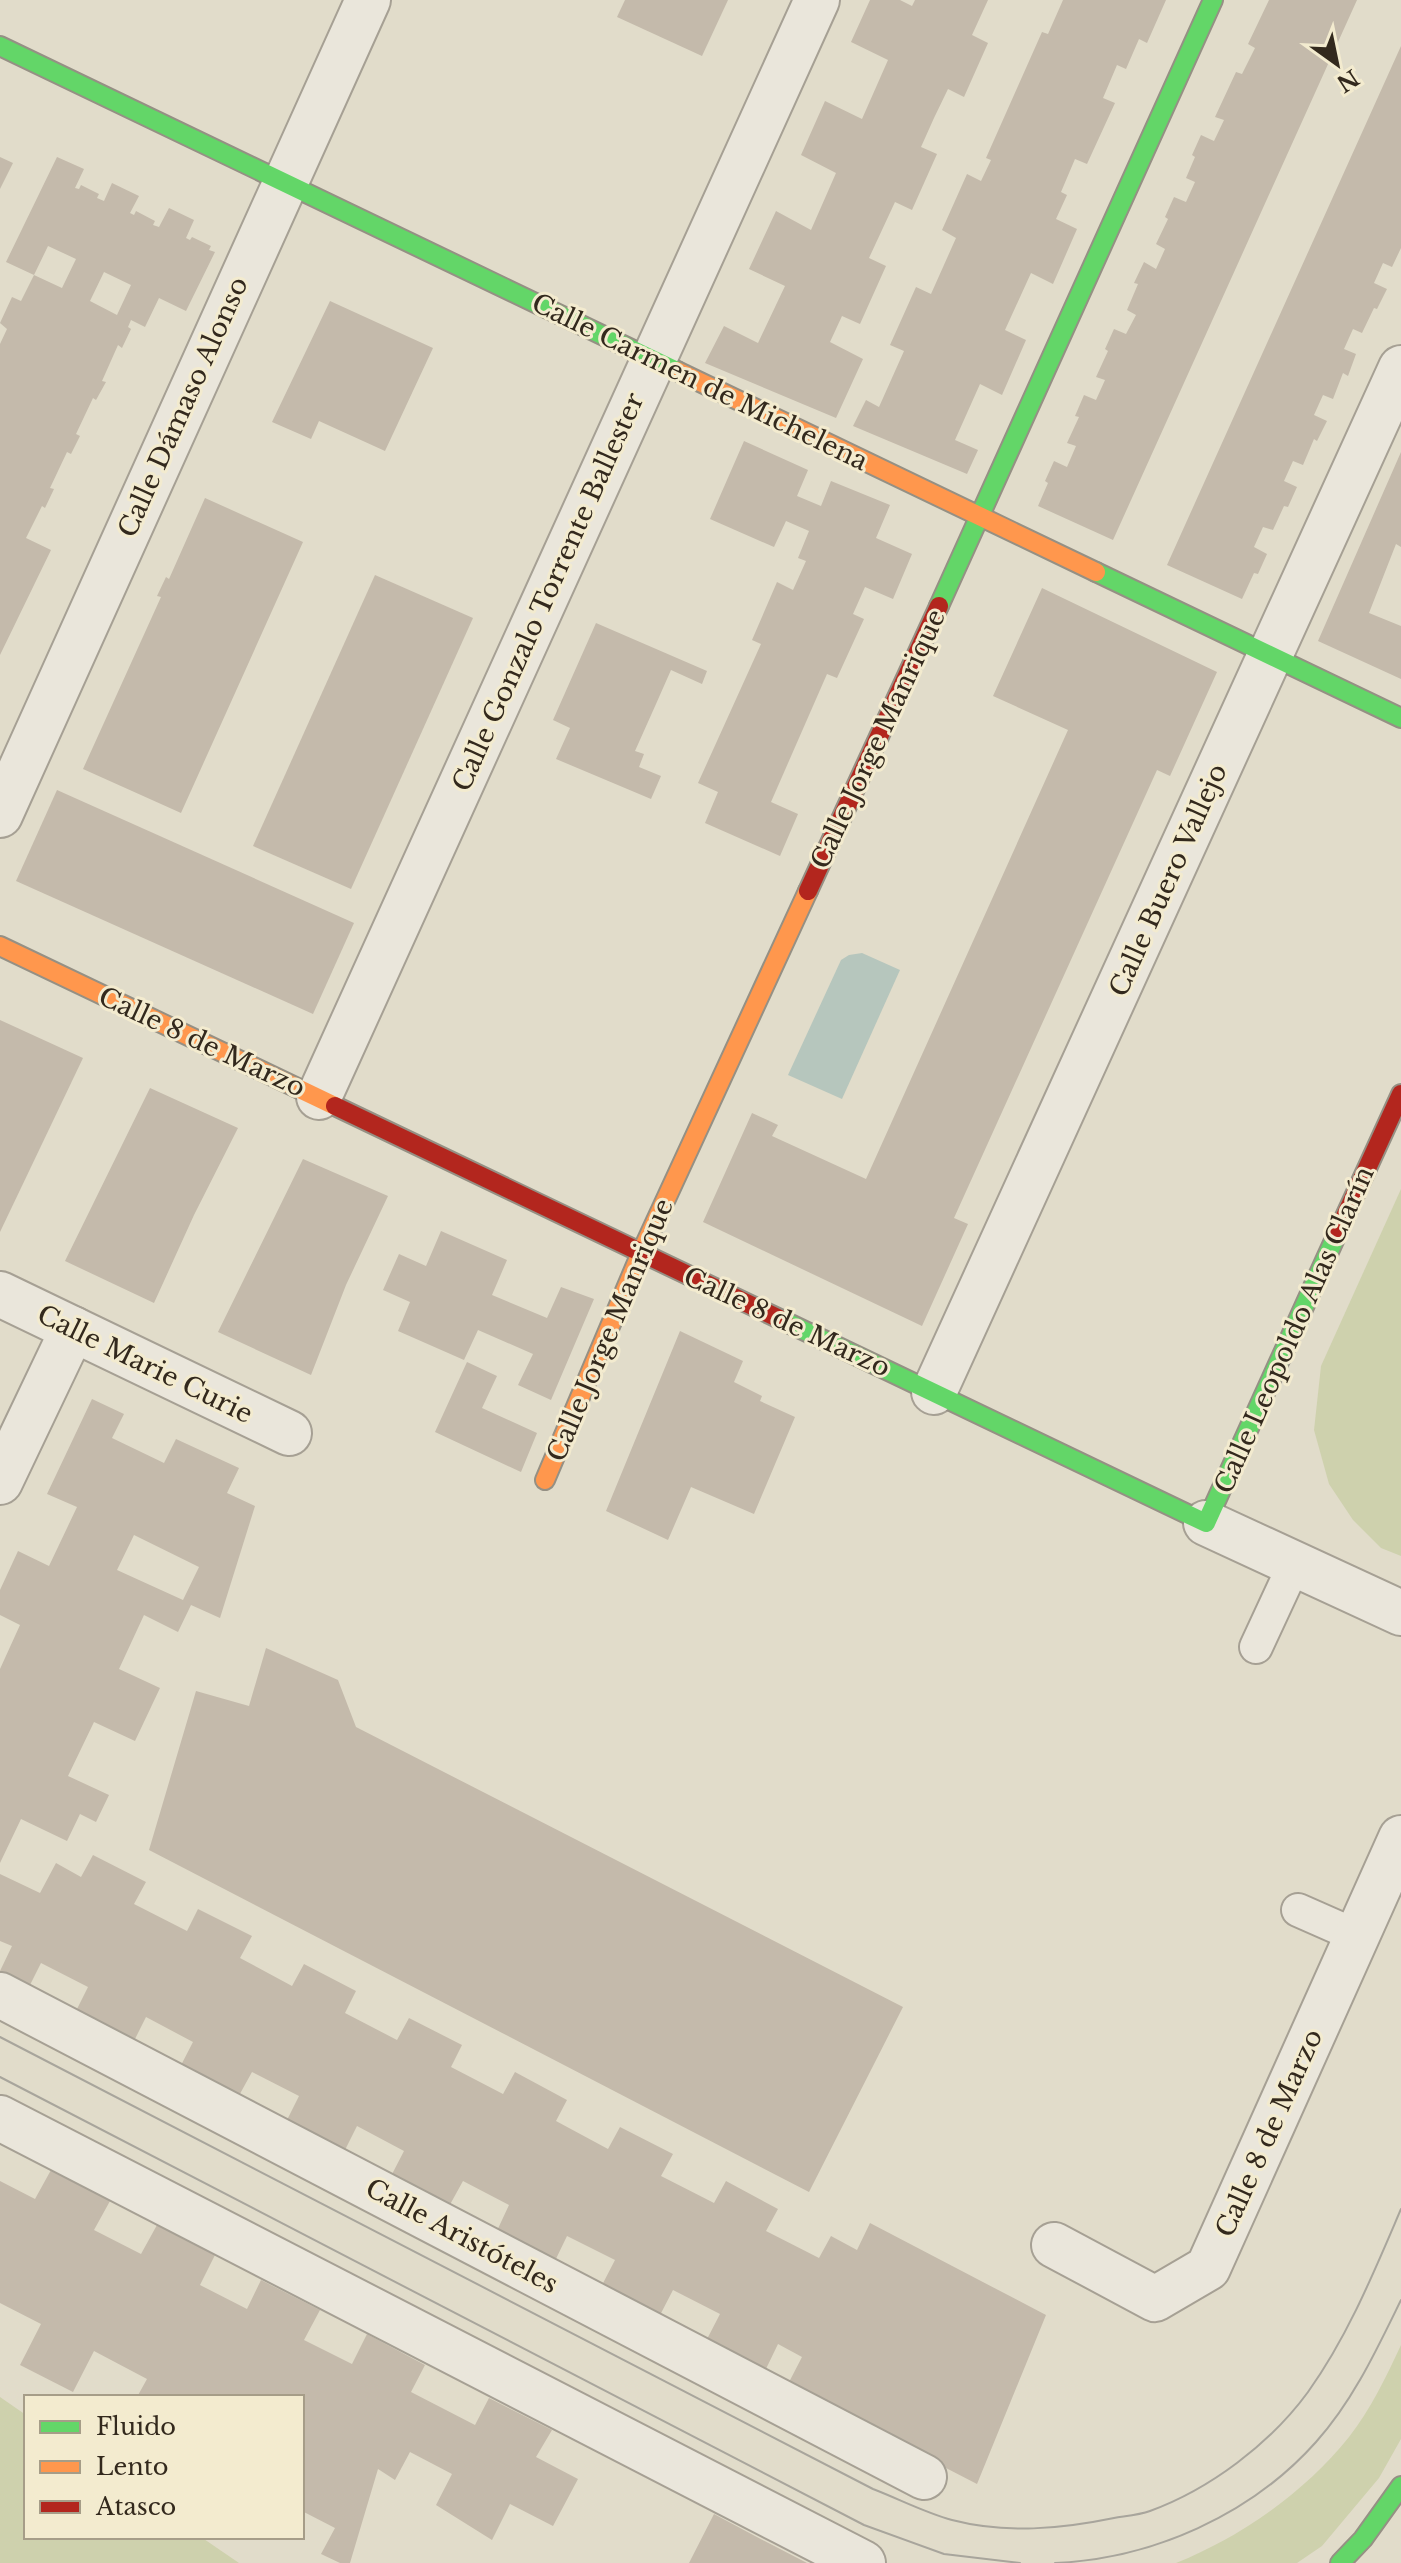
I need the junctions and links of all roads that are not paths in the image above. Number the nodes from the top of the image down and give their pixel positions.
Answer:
1 (368, 0) edge
2 (817, 0) edge
3 (1213, 0) edge
4 (0, 46) edge
5 (284, 183) junction
6 (653, 360) junction
7 (1401, 368) edge
8 (980, 516) junction
9 (1270, 655) junction
10 (1401, 718) edge
11 (0, 815) edge
12 (0, 946) edge
13 (1401, 1094) edge
14 (319, 1097) junction
15 (641, 1253) junction
16 (0, 1294) edge
17 (73, 1329) junction
18 (934, 1392) junction
19 (289, 1433) dead end
20 (545, 1480) dead end
21 (0, 1482) edge
22 (1206, 1523) junction
23 (1295, 1563) junction
24 (1401, 1613) edge
25 (1256, 1647) dead end
26 (1401, 1838) edge
27 (1298, 1910) dead end
28 (1357, 1936) junction
29 (0, 1995) edge
30 (0, 2118) edge
31 (1054, 2245) dead end
32 (924, 2477) dead end
33 (1401, 2486) edge
34 (863, 2563) edge
35 (1340, 2563) edge

1 - 5 street, Calle Dámaso Alonso
2 - 6 street, Calle Gonzalo Torrente Ballester
3 - 8 street, Calle Jorge Manrique
4 - 5 street, Calle Carmen de Michelena
5 - 6 street, Calle Carmen de Michelena
5 - 11 street, Calle Dámaso Alonso
6 - 8 street, Calle Carmen de Michelena
6 - 14 street, Calle Gonzalo Torrente Ballester
7 - 9 street, Calle Buero Vallejo
8 - 9 street, Calle Carmen de Michelena
8 - 15 street, Calle Jorge Manrique
9 - 10 street, Calle Carmen de Michelena
9 - 18 street, Calle Buero Vallejo
12 - 14 street, Calle 8 de Marzo
13 - 22 street, Calle Leopoldo Alas Clarín
14 - 15 street, Calle 8 de Marzo
15 - 18 street, Calle 8 de Marzo
15 - 20 street, Calle Jorge Manrique
16 - 17 street, Calle Marie Curie
17 - 19 street, Calle Marie Curie
17 - 21 street
18 - 22 street, Calle 8 de Marzo
22 - 23 street, Calle 8 de Marzo
23 - 24 street, Calle 8 de Marzo
23 - 25 lane
26 - 28 street, Calle 8 de Marzo
27 - 28 lane
28 - 31 street, Calle 8 de Marzo
29 - 32 street, Calle Aristóteles
30 - 34 street
33 - 35 street

